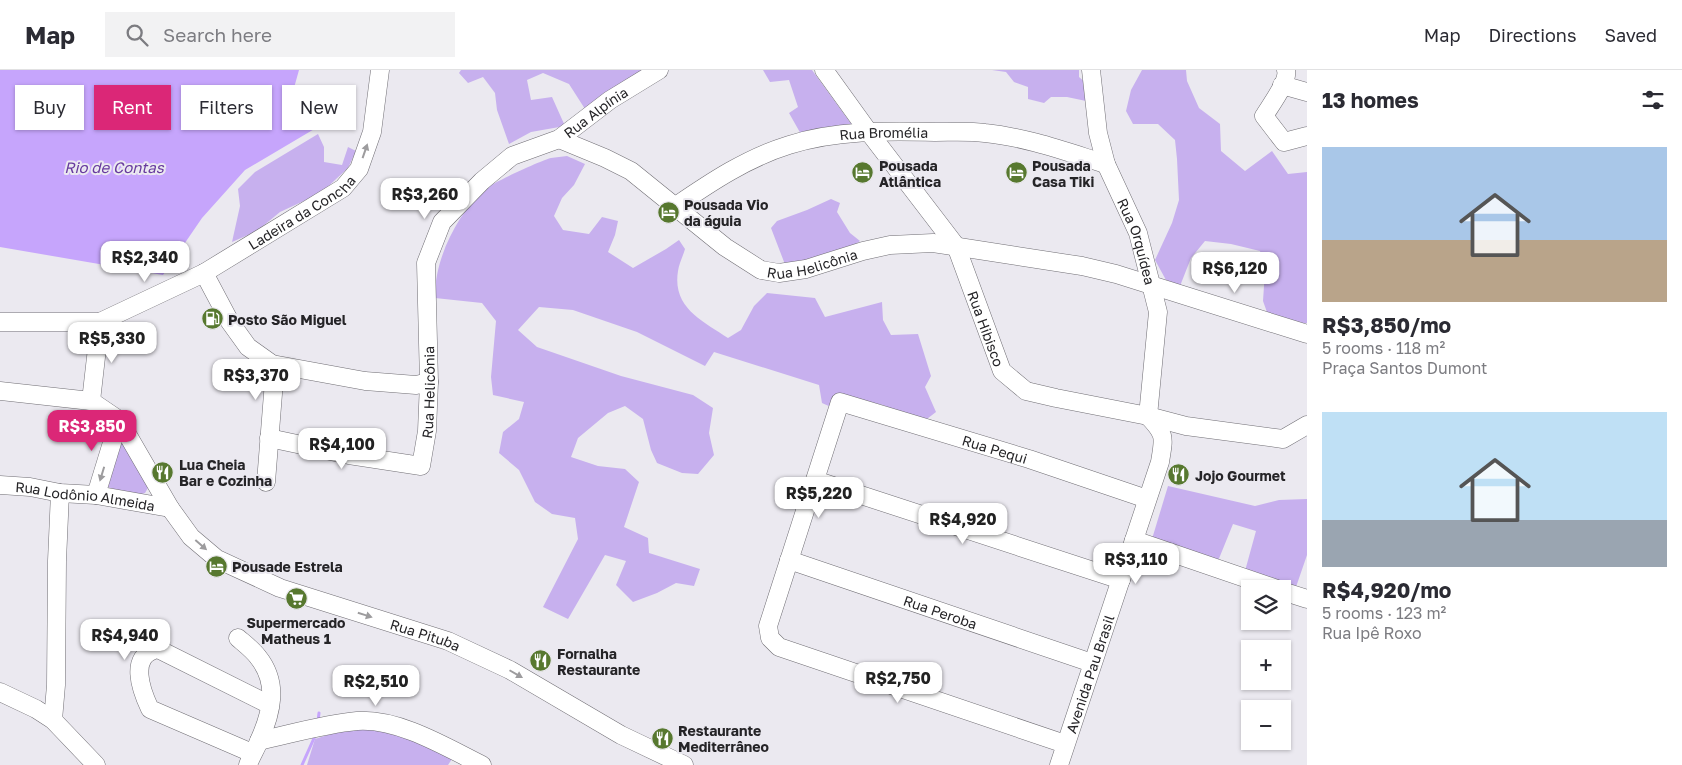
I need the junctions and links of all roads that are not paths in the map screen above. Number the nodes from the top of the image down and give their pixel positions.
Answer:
1 (380, 70) edge
2 (659, 70) edge
3 (824, 70) edge
4 (1091, 70) edge
5 (1284, 78) edge
6 (1307, 92) edge
7 (868, 131) junction
8 (1307, 136) edge
9 (559, 139) junction
10 (1106, 164) junction
11 (676, 206) junction
12 (956, 246) junction
13 (204, 273) junction
14 (1152, 286) junction
15 (0, 322) edge
16 (100, 322) junction
17 (1307, 334) edge
18 (272, 364) junction
19 (429, 382) junction
20 (0, 391) edge
21 (91, 401) junction
22 (1148, 416) junction
23 (119, 420) junction
24 (1307, 425) edge
25 (269, 438) junction
26 (815, 480) junction
27 (266, 482) dead end
28 (0, 485) edge
29 (60, 493) junction
30 (96, 494) junction
31 (1147, 499) junction
32 (170, 508) junction
33 (1134, 540) junction
34 (789, 560) junction
35 (1121, 580) junction
36 (1251, 580) edge
37 (1291, 593) edge
38 (1307, 599) edge
39 (238, 638) dead end
40 (1092, 663) junction
41 (0, 692) edge
42 (270, 704) junction
43 (53, 720) junction
44 (1065, 744) junction
45 (253, 753) edge
46 (96, 765) edge
47 (482, 765) edge
48 (683, 765) edge
49 (1059, 765) edge

13 -> 1 street, Ladeira da Concha
2 - 9 street, Rua Alpínia
3 - 7 street, Rua Hibisco
4 - 10 street, Rua Orquídea
5 - 6 street
5 - 8 street
7 - 10 street, Rua Bromélia
7 - 11 street, Rua Bromélia
7 - 12 street, Rua Hibisco
9 - 11 street, Rua Helicônia
9 - 19 street, Rua Helicônia
10 - 14 street, Rua Orquídea
11 - 12 street, Rua Helicônia
12 - 14 street, Rua Helicônia
12 - 22 street, Rua Hibisco
13 - 16 street, Ladeira da Concha
13 - 18 street
14 - 17 street, Rua Helicônia
14 - 22 street, Rua Orquídea
15 - 16 street
16 - 21 street
18 - 19 street
18 - 25 street
19 - 25 street, Rua Helicônia
20 - 21 street
21 - 23 street
22 - 24 street, Rua Hibisco
22 - 31 street, Avenida Pau Brasil
23 -> 30 street
23 - 32 street, Rua Pituba
25 - 27 street
26 - 31 street, Rua Pequi
26 - 34 street
26 - 35 street
28 - 29 street, Rua Lodônio Almeida
29 - 30 street, Rua Lodônio Almeida
29 - 43 street
30 - 32 street, Rua Lodônio Almeida
31 - 33 street, Avenida Pau Brasil
32 -> 48 street, Rua Pituba
33 - 35 street, Avenida Pau Brasil
33 - 36 street
34 - 40 street, Rua Peroba
34 - 44 street
35 - 40 street, Avenida Pau Brasil
37 - 38 street
39 - 42 street
40 - 44 street, Avenida Pau Brasil
41 - 43 street
42 - 45 street
42 - 45 street
43 - 46 street
44 - 49 street, Avenida Pau Brasil
45 - 47 street

